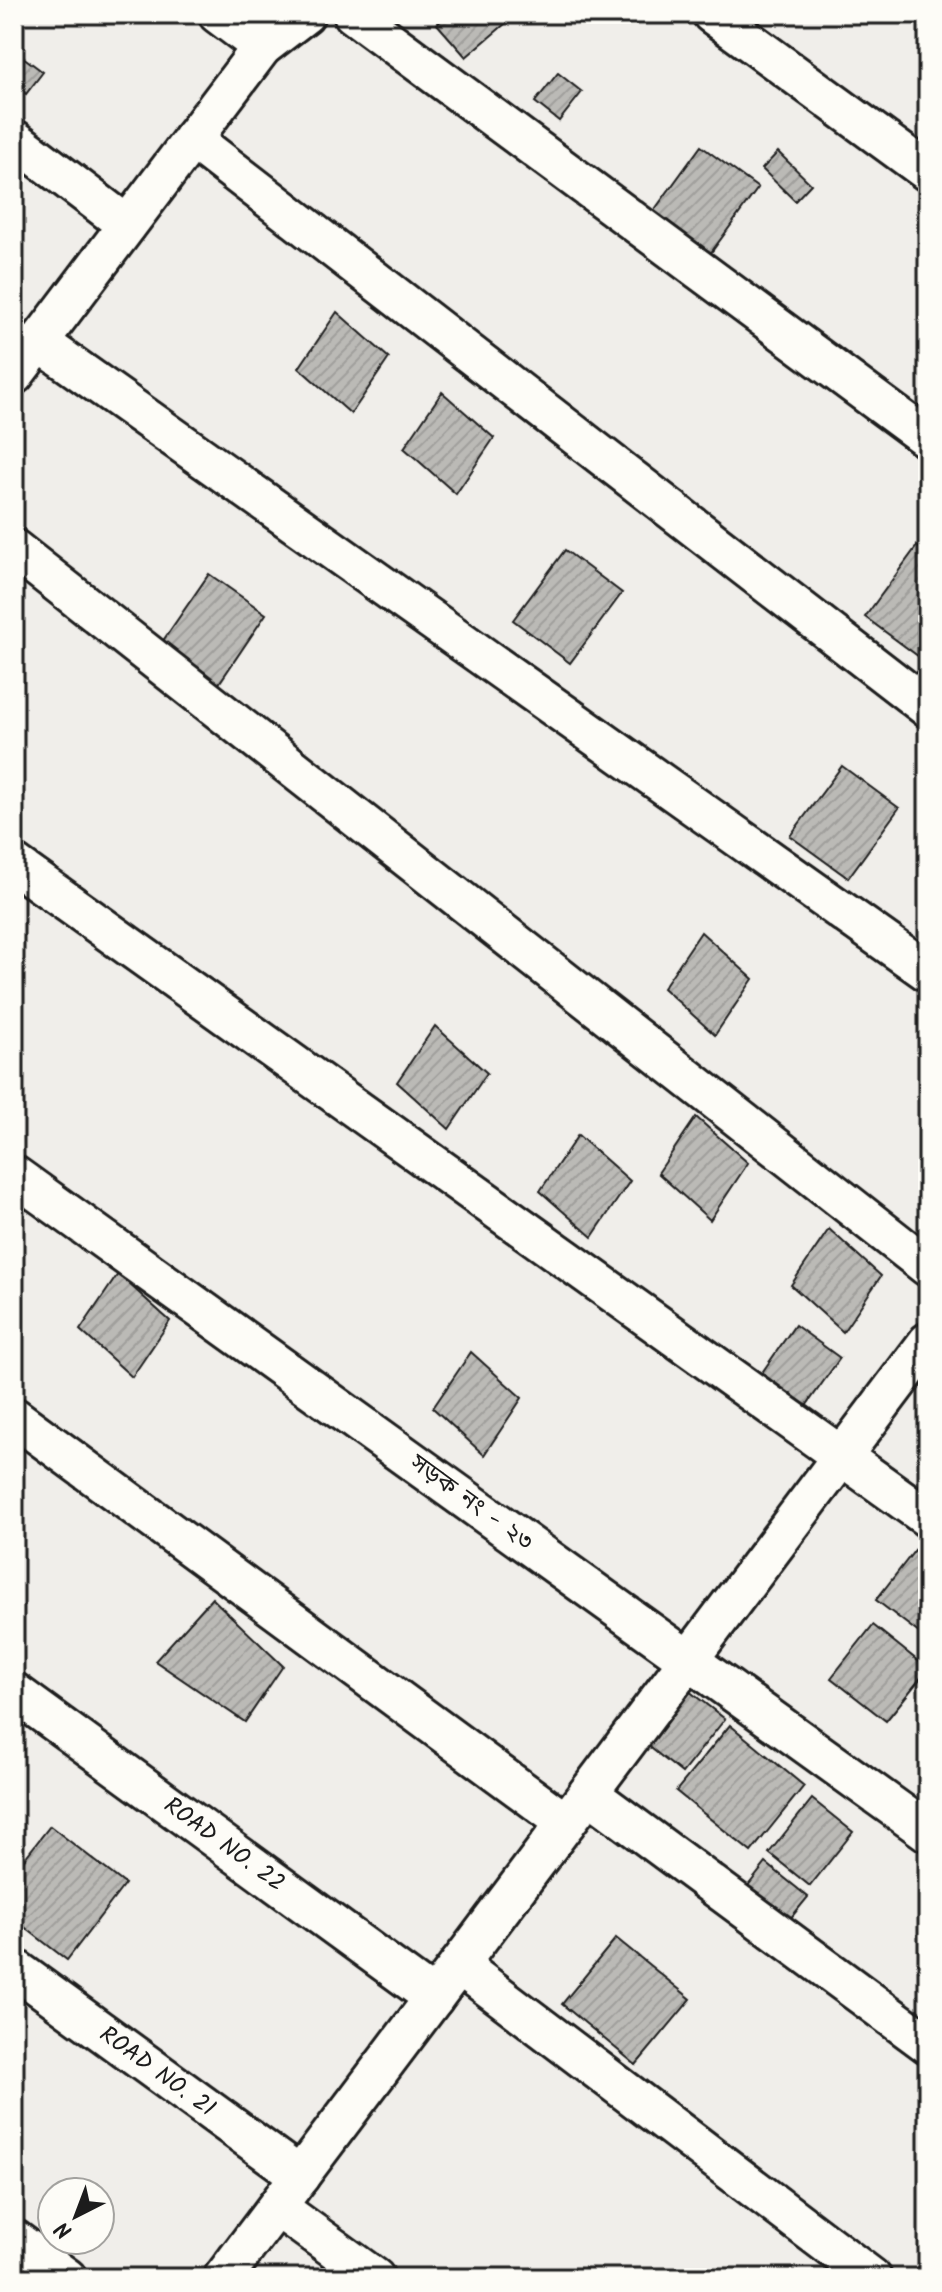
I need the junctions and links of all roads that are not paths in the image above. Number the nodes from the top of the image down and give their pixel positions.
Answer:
1 (218, 14) edge
2 (305, 14) edge
3 (353, 14) edge
4 (712, 14) edge
5 (267, 30) edge
6 (14, 139) edge
7 (192, 139) junction
8 (928, 172) edge
9 (127, 225) junction
10 (39, 342) junction
11 (14, 375) edge
12 (928, 439) edge
13 (14, 549) edge
14 (928, 708) edge
15 (14, 864) edge
16 (928, 972) edge
17 (14, 1175) edge
18 (928, 1267) edge
19 (928, 1342) edge
20 (14, 1417) edge
21 (841, 1458) junction
22 (928, 1518) edge
23 (690, 1659) junction
24 (14, 1692) edge
25 (588, 1793) junction
26 (566, 1823) junction
27 (928, 1832) edge
28 (459, 1965) junction
29 (14, 1968) edge
30 (434, 1998) junction
31 (928, 2044) edge
32 (300, 2176) junction
33 (277, 2207) junction
34 (14, 2239) edge
35 (67, 2278) edge
36 (223, 2278) edge
37 (375, 2278) edge
38 (872, 2278) edge

1 - 5 street
2 - 5 street
3 - 12 street
4 - 8 street
5 - 7 street
6 - 9 street
7 - 9 street
7 - 14 street
9 - 10 street
10 - 11 street
10 - 16 street
13 - 18 street
15 - 21 street
17 - 23 street, সড়ক নং - ২৩
19 - 21 street
20 - 26 street
21 - 22 street
21 - 23 street
23 - 25 street
23 - 27 street, সড়ক নং - ২৩
24 - 30 street, ROAD NO. 22
25 - 26 street
25 - 31 street
26 - 28 street
28 - 30 street
28 - 38 street
29 - 32 street, ROAD NO. 21
30 - 32 street
32 - 33 street
33 - 36 street
33 - 37 street
34 - 35 street

